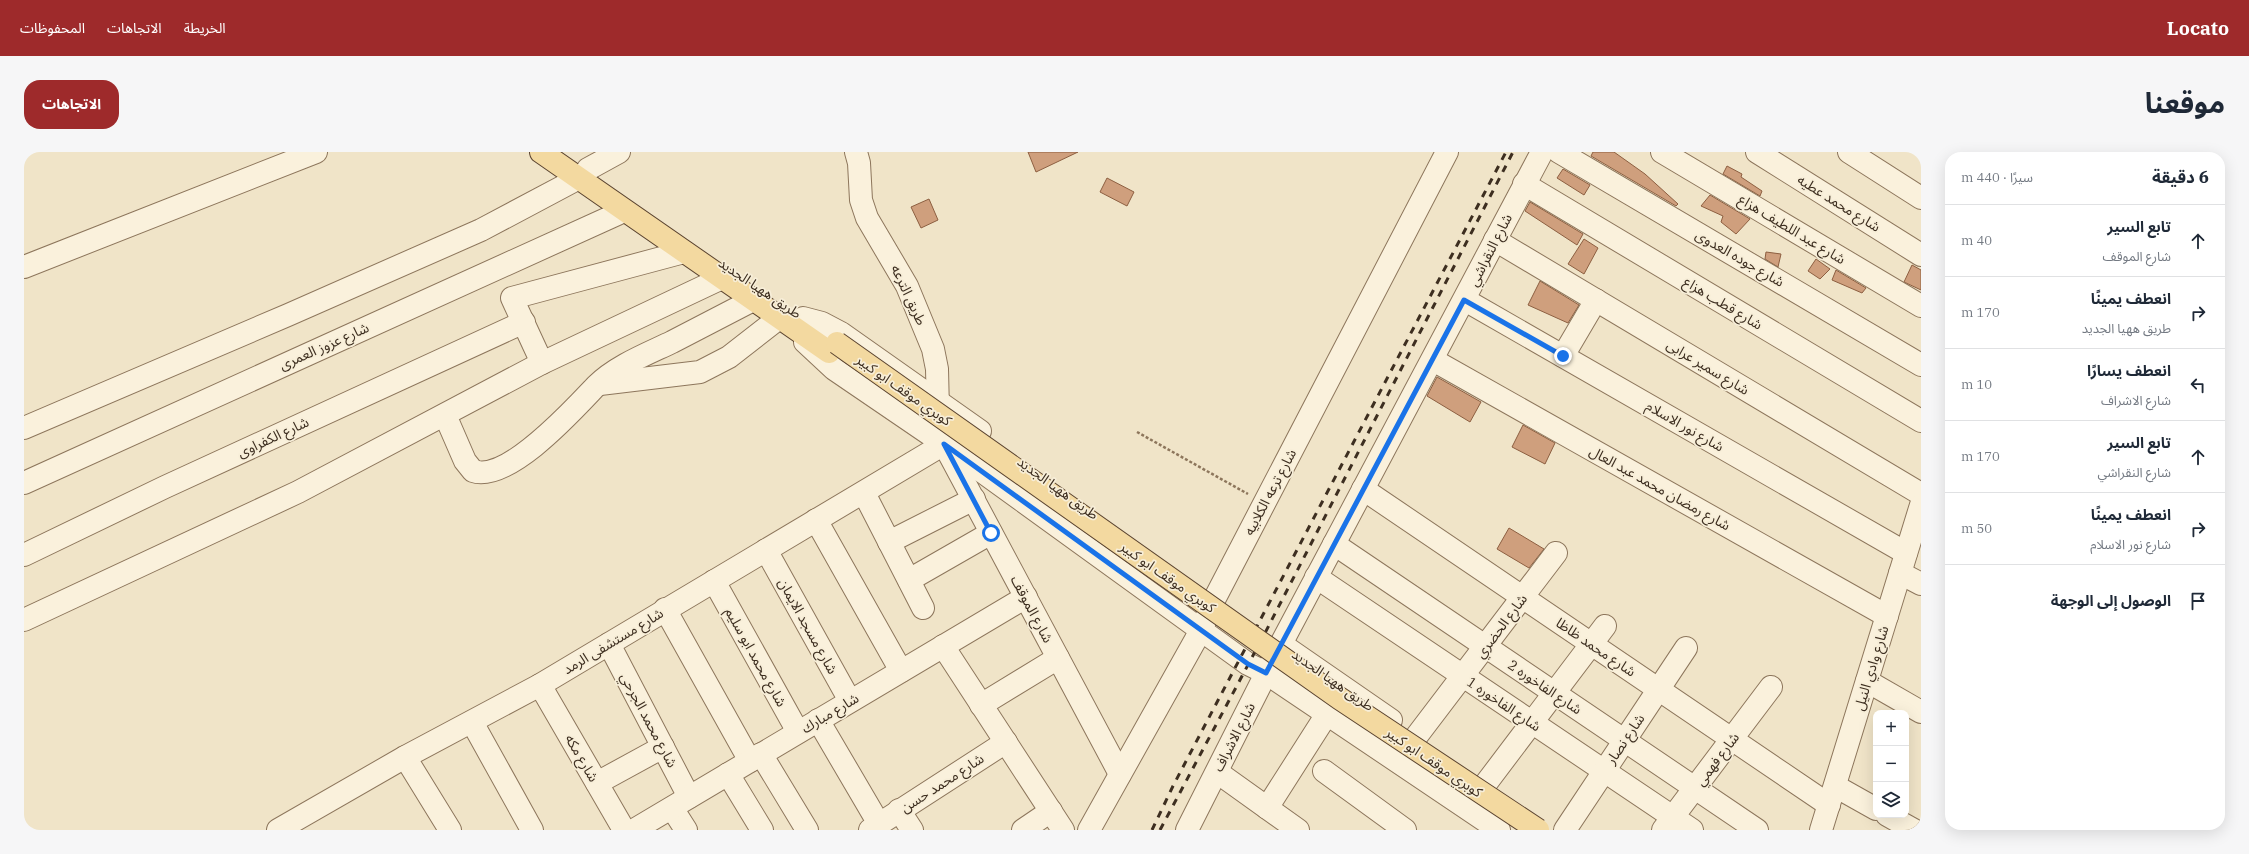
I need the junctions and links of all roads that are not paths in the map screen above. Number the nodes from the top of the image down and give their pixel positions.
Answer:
1 (316, 152) edge
2 (541, 152) edge
3 (564, 152) edge
4 (619, 152) edge
5 (856, 152) edge
6 (1447, 152) edge
7 (1542, 152) edge
8 (1558, 152) edge
9 (1662, 152) edge
10 (1757, 152) edge
11 (1849, 152) edge
12 (584, 174) junction
13 (1524, 184) junction
14 (1921, 198) edge
15 (624, 211) junction
16 (1495, 240) junction
17 (684, 252) junction
18 (1921, 255) edge
19 (24, 267) edge
20 (722, 278) junction
21 (753, 300) junction
22 (1464, 300) junction
23 (1596, 300) junction
24 (1921, 306) edge
25 (524, 322) junction
26 (793, 322) junction
27 (833, 347) junction
28 (1563, 356) junction
29 (1433, 360) junction
30 (542, 363) junction
31 (1921, 365) edge
32 (598, 384) junction
33 (938, 400) junction
34 (445, 415) junction
35 (1921, 421) edge
36 (24, 428) edge
37 (944, 444) junction
38 (24, 483) edge
39 (1363, 489) junction
40 (864, 493) junction
41 (1921, 494) edge
42 (974, 499) junction
43 (1919, 518) edge
44 (816, 520) junction
45 (991, 533) junction
46 (890, 542) junction
47 (1334, 544) junction
48 (766, 550) junction
49 (1556, 553) dead end
50 (24, 554) edge
51 (1903, 563) junction
52 (1316, 577) junction
53 (909, 580) junction
54 (714, 581) junction
55 (1921, 584) edge
56 (1026, 597) junction
57 (1215, 598) junction
58 (1523, 598) junction
59 (923, 608) dead end
60 (665, 609) junction
61 (1887, 616) junction
62 (24, 620) edge
63 (1605, 626) dead end
64 (1202, 630) junction
65 (609, 644) junction
66 (1281, 644) junction
67 (1591, 644) junction
68 (943, 646) junction
69 (1485, 646) junction
70 (1686, 648) dead end
71 (1058, 658) junction
72 (901, 671) junction
73 (1266, 673) junction
74 (1463, 676) junction
75 (1867, 681) junction
76 (540, 685) junction
77 (1771, 687) dead end
78 (1658, 690) junction
79 (1554, 693) junction
80 (850, 701) junction
81 (981, 705) junction
82 (1921, 712) edge
83 (1327, 714) junction
84 (818, 720) junction
85 (472, 722) junction
86 (1532, 722) junction
87 (798, 732) junction
88 (1416, 737) junction
89 (1732, 739) junction
90 (1624, 740) junction
91 (1006, 742) junction
92 (663, 748) junction
93 (405, 757) junction
94 (755, 758) junction
95 (1324, 771) dead end
96 (1604, 771) junction
97 (1217, 772) junction
98 (728, 774) junction
99 (1120, 774) junction
100 (597, 783) junction
101 (1484, 786) junction
102 (1695, 788) junction
103 (1832, 796) junction
104 (680, 802) junction
105 (1267, 808) junction
106 (1873, 808) edge
107 (899, 810) junction
108 (1051, 811) junction
109 (1892, 818) edge
110 (1668, 824) edge
111 (288, 827) edge
112 (875, 827) edge
113 (450, 830) edge
114 (532, 830) edge
115 (624, 830) edge
116 (634, 830) edge
117 (686, 830) edge
118 (762, 830) edge
119 (807, 830) edge
120 (912, 830) edge
121 (1023, 830) edge
122 (1063, 830) edge
123 (1089, 830) edge
124 (1187, 830) edge
125 (1298, 830) edge
126 (1405, 830) edge
127 (1499, 830) edge
128 (1515, 830) edge
129 (1538, 830) edge
130 (1550, 830) edge
131 (1565, 830) edge
132 (1692, 830) edge
133 (1757, 830) edge
134 (1821, 830) edge
135 (1914, 830) edge

1 - 19 street
2 - 12 main road, طريق ههيا الجديد
3 - 12 main road, طريق ههيا الجديد
4 - 12 street
5 - 33 street, طريق الترعه
6 - 57 street, شارع ترعه الكلابيه
7 - 13 street, شارع النقراشي
8 - 31 street, شارع جوده العدوى
9 - 24 street, شارع عبد اللطيف هزاع
10 - 18 street, شارع محمد عطيه
11 - 14 street
12 - 15 main road, طريق ههيا الجديد
12 - 26 main road, طريق ههيا الجديد
12 - 36 street
13 - 16 street, شارع النقراشي
13 - 35 street, شارع قطب هزاع
15 - 17 main road, طريق ههيا الجديد
15 - 38 street, شارع عزوز العمرى
16 - 22 street, شارع النقراشي
16 - 23 street, شارع سمير عرابى
17 - 20 main road, طريق ههيا الجديد
17 - 25 street
20 - 21 main road, طريق ههيا الجديد
20 - 30 street
21 - 26 main road, طريق ههيا الجديد
21 - 32 street
22 - 28 street, شارع نور الاسلام
22 - 29 street, شارع النقراشي
23 - 28 street
23 - 41 street, شارع سمير عرابى
25 - 30 street
25 - 50 street, شارع الكفراوى
26 - 27 main road, كوبري موقف ابو كبير
26 - 32 street
26 - 33 street, طريق ههيا الجديد
26 - 37 street, طريق ههيا الجديد
27 - 128 main road, كوبري موقف ابو كبير
27 - 129 main road, كوبري موقف ابو كبير, bridge
28 - 51 street, شارع نور الاسلام
29 - 39 street, شارع النقراشي
29 - 61 street, شارع رمضان محمد عبد العال
30 - 34 street
32 - 34 street
33 - 37 street, طريق الترعه
33 - 57 street, طريق ههيا الجديد
34 - 62 street
37 - 40 street, شارع مستشفى الرمد
37 - 42 street, شارع الموقف
37 - 64 street, طريق ههيا الجديد
39 - 47 street, شارع النقراشي
39 - 58 street, شارع محمد ظاظا
40 - 44 street, شارع مستشفى الرمد
40 - 46 street
42 - 45 street, شارع الموقف
42 - 46 street
43 - 51 street, شارع وادي النيل
44 - 48 street, شارع مستشفى الرمد
44 - 72 street
45 - 53 street
45 - 56 street, شارع الموقف
46 - 53 street
47 - 52 street, شارع النقراشي
47 - 69 street, شارع الفاخوره 2
48 - 54 street, شارع مستشفى الرمد
48 - 80 street, شارع مسجد الايمان
49 - 58 street, شارع الحضري
51 - 55 street, شارع نور الاسلام
51 - 61 street, شارع وادي النيل
52 - 66 street, شارع النقراشي
52 - 74 street, شارع الفاخوره 1
53 - 59 street
54 - 60 street, شارع مستشفى الرمد
54 - 87 street, شارع محمد ابو سليم
56 - 68 street, شارع مبارك
56 - 71 street, شارع الموقف
57 - 64 street, شارع ترعه الكلابيه
57 - 66 street, طريق ههيا الجديد
58 - 67 street, شارع محمد ظاظا
58 - 69 street, شارع الحضري
60 - 65 street, شارع مستشفى الرمد
60 - 94 street
61 - 75 street, شارع وادي النيل
63 - 67 street
64 - 73 street, طريق ههيا الجديد
64 - 99 street, شارع ترعه الكلابيه
65 - 76 street, شارع مستشفى الرمد
65 - 92 street, شارع محمد الجرحي
66 - 73 street, شارع الاشراف
66 - 88 street, طريق ههيا الجديد
67 - 78 street, شارع محمد ظاظا
67 - 79 street
68 - 72 street, شارع مبارك
68 - 81 street
69 - 74 street, شارع الحضري
69 - 79 street, شارع الفاخوره 2
70 - 78 street, شارع نصار
71 - 81 street
71 - 99 street, شارع الموقف
72 - 80 street, شارع مبارك
73 - 83 street, طريق ههيا الجديد
73 - 97 street, شارع الاشراف
74 - 86 street, شارع الفاخوره 1
74 - 88 street, شارع الحضري
75 - 82 street
75 - 103 street, شارع وادي النيل
76 - 85 street, شارع مستشفى الرمد
76 - 100 street, شارع مكه
77 - 89 street, شارع فهمي
78 - 89 street, شارع محمد ظاظا
78 - 90 street, شارع نصار
79 - 86 street
79 - 90 street, شارع الفاخوره 2
80 - 84 street, شارع مبارك
81 - 91 street
83 - 105 street
83 - 127 street, طريق ههيا الجديد
84 - 87 street, شارع مبارك
84 - 112 street, شارع محمد حسن
85 - 93 street, شارع مستشفى الرمد
85 - 114 street
86 - 96 street, شارع الفاخوره 1
86 - 101 street
87 - 94 street, شارع مبارك
88 - 101 street, طريق ههيا الجديد
89 - 102 street, شارع فهمي
89 - 103 street, شارع محمد ظاظا
90 - 96 street, شارع نصار
90 - 102 street, شارع الفاخوره 2
91 - 107 street, شارع محمد حسن
91 - 108 street
92 - 100 street
92 - 104 street, شارع محمد الجرحي
93 - 111 street, شارع مستشفى الرمد
93 - 113 street
94 - 98 street, شارع مبارك
94 - 119 street
95 - 126 street
96 - 110 street, شارع الفاخوره 1
96 - 131 street, شارع نصار
97 - 105 street
97 - 124 street, شارع الاشراف
98 - 104 street, شارع مبارك
98 - 118 street
99 - 123 street, شارع ترعه الكلابيه
100 - 115 street, شارع مكه
101 - 130 street, طريق ههيا الجديد
102 - 110 street, شارع فهمي
102 - 133 street, شارع الفاخوره 2
103 - 106 street, شارع محمد ظاظا
103 - 134 street, شارع وادي النيل
104 - 116 street, شارع مبارك
104 - 117 street, شارع محمد الجرحي
105 - 125 street
107 - 112 street, شارع محمد حسن
107 - 120 street
108 - 121 street
108 - 122 street
109 - 135 street
110 - 132 street, شارع الفاخوره 1

